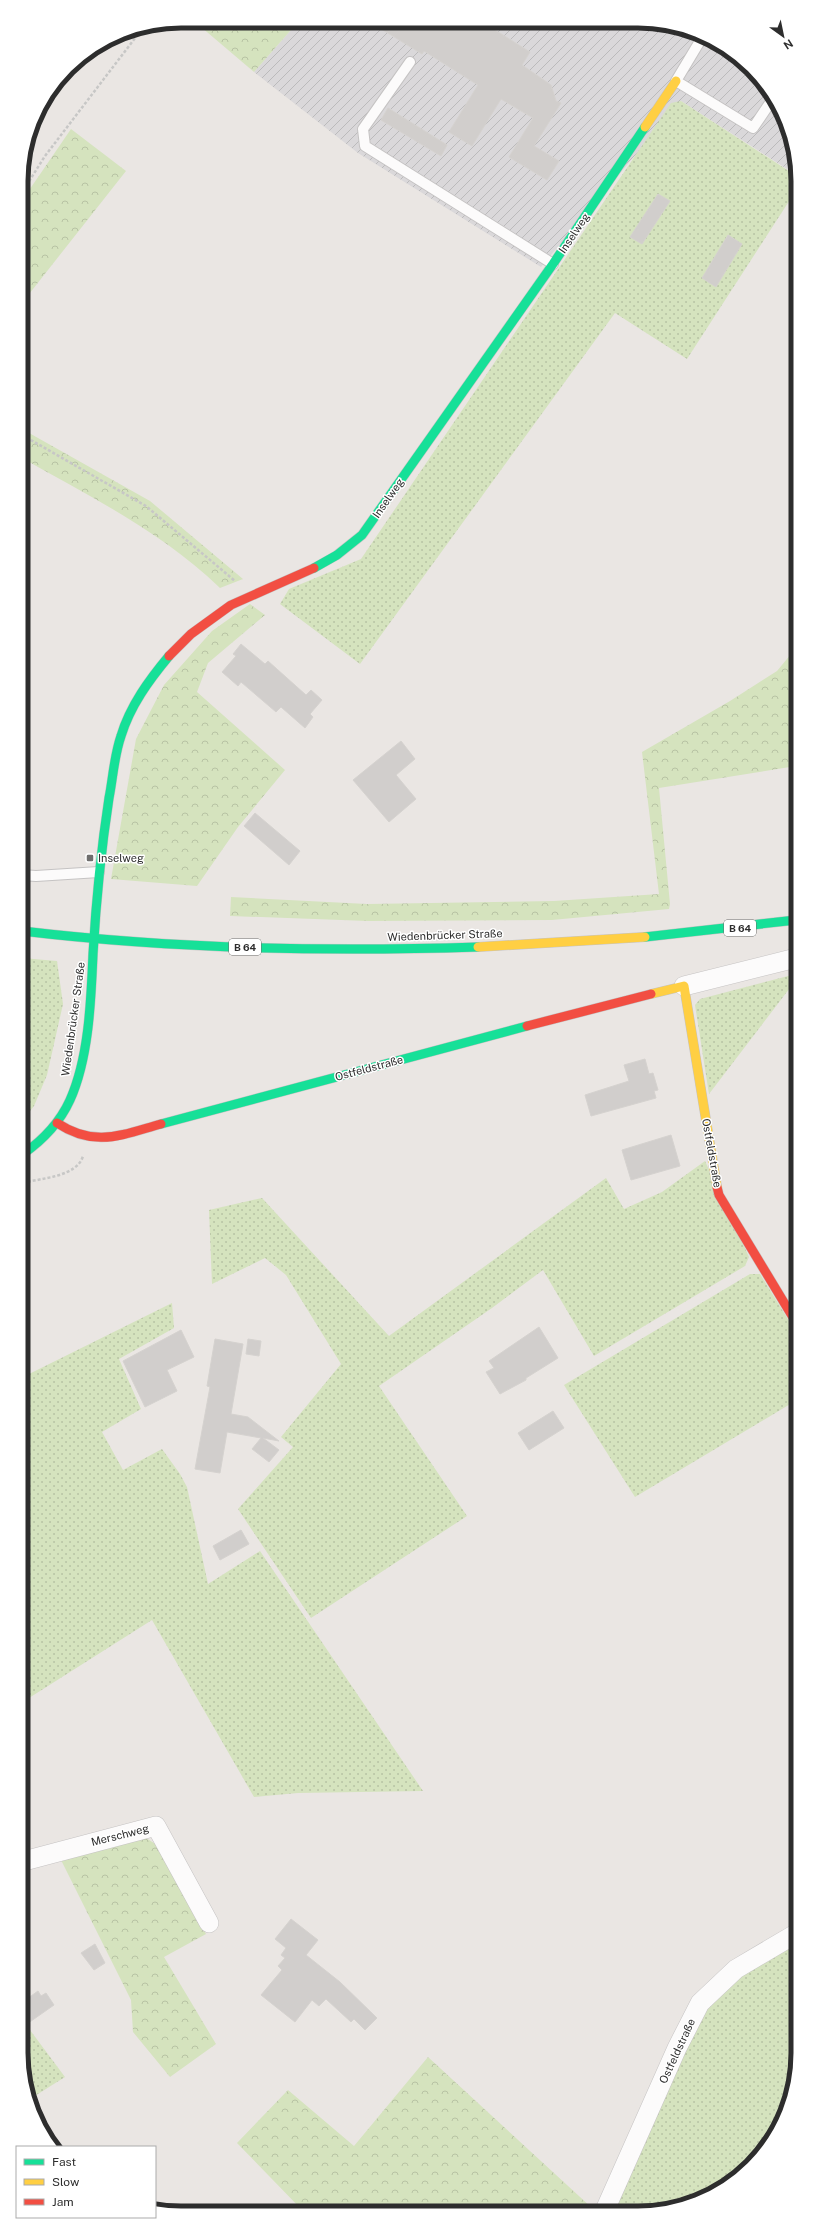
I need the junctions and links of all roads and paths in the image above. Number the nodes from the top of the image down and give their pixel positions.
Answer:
1 (138, 34) edge
2 (700, 41) edge
3 (410, 62) dead end
4 (676, 81) junction
5 (770, 103) edge
6 (28, 183) edge
7 (553, 264) junction
8 (28, 438) edge
9 (250, 595) junction
10 (99, 872) junction
11 (28, 875) edge
12 (791, 921) edge
13 (28, 932) edge
14 (95, 939) junction
15 (791, 959) edge
16 (684, 986) junction
17 (57, 1123) junction
18 (88, 1138) junction
19 (28, 1150) edge
20 (28, 1182) edge
21 (791, 1315) edge
22 (28, 1860) edge
23 (209, 1923) dead end
24 (791, 1937) edge
25 (607, 2206) edge

1 - 6 path
2 - 4 lane
3 - 7 lane
4 - 5 lane
4 - 7 street, Inselweg
7 - 9 street, Inselweg
8 - 9 path
9 - 10 street, Inselweg
10 - 11 lane
10 - 14 street, Inselweg
12 - 14 street, Wiedenbrücker Straße / B 64
13 - 14 street, Wiedenbrücker Straße / B 64
14 - 17 street, Wiedenbrücker Straße
15 - 16 street, Ostfeldstraße
16 - 18 street, Ostfeldstraße
16 - 21 street, Ostfeldstraße
17 - 18 street, Ostfeldstraße
17 - 19 street, Wiedenbrücker Straße
18 - 20 path
22 - 23 street, Merschweg
24 - 25 street, Ostfeldstraße

